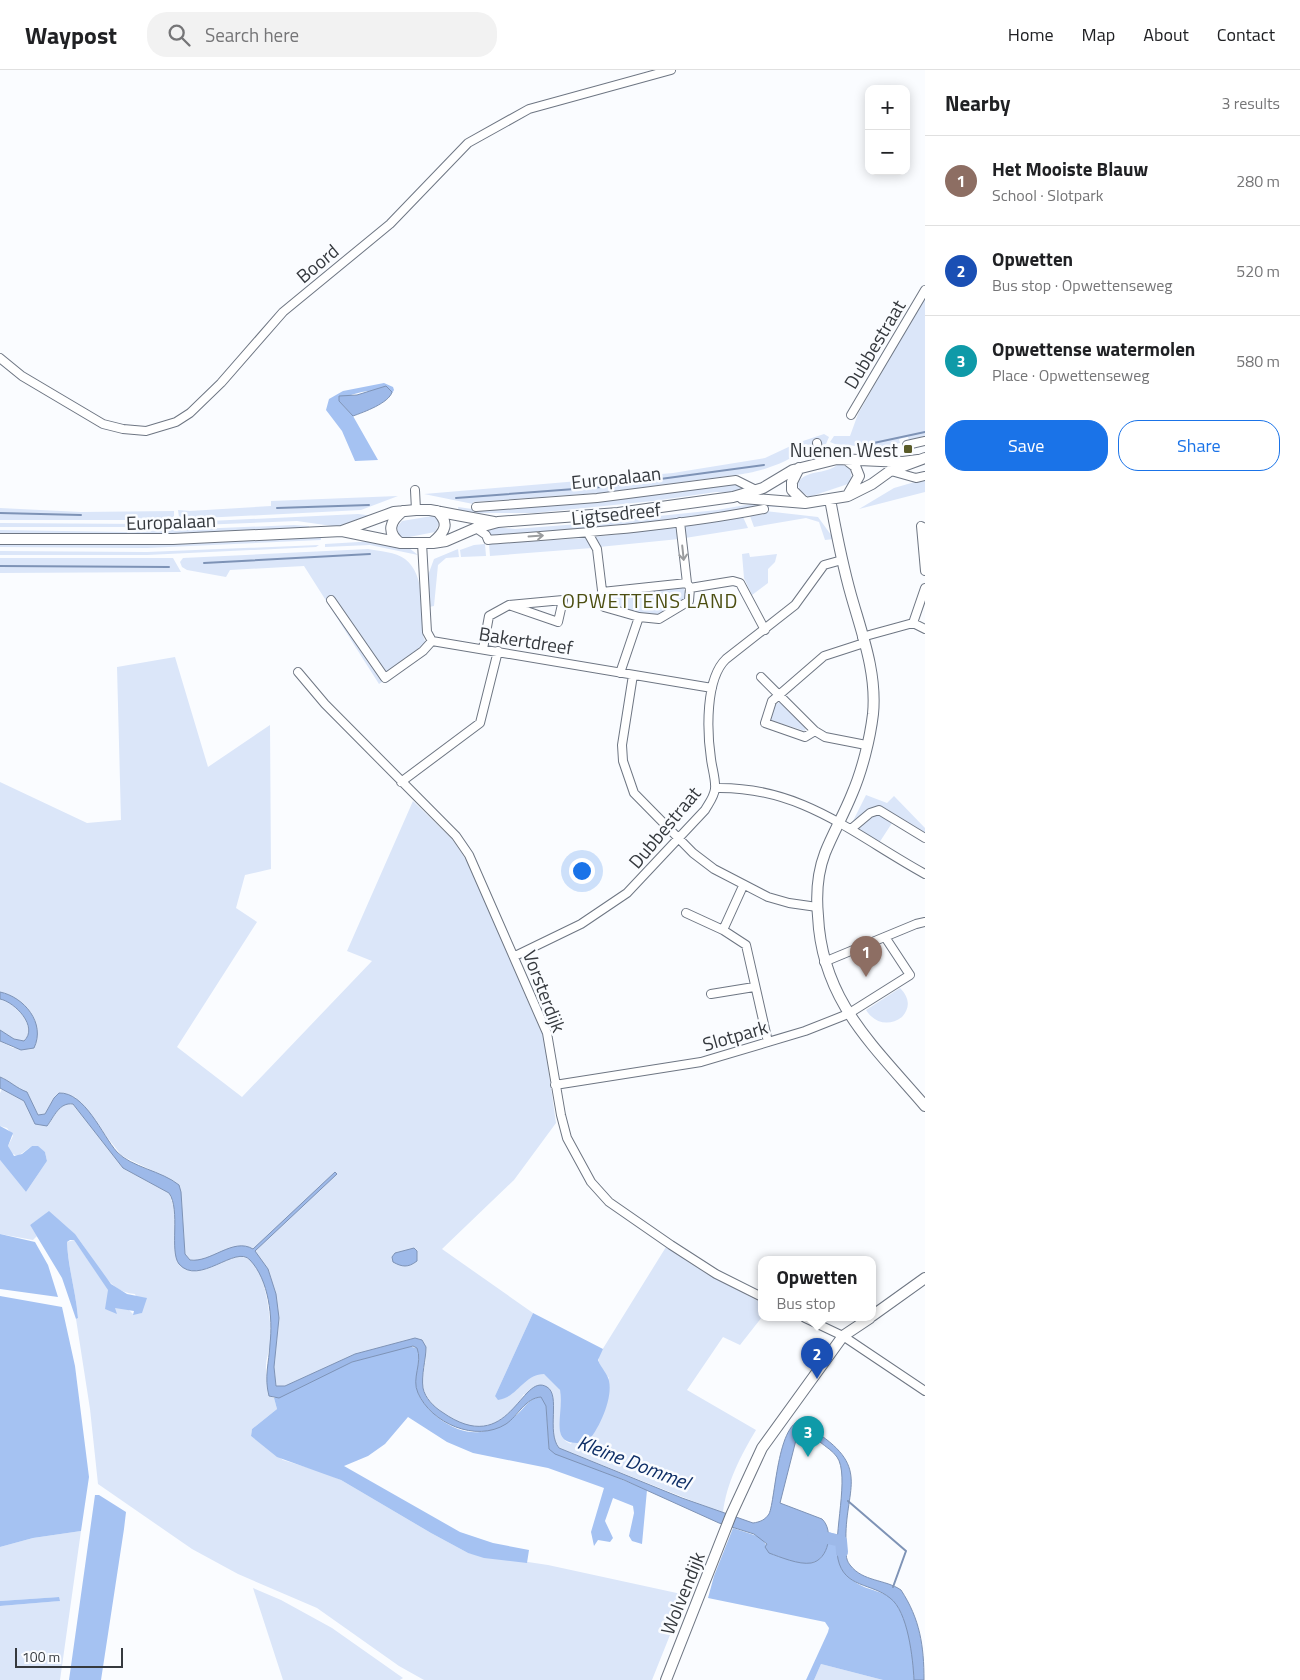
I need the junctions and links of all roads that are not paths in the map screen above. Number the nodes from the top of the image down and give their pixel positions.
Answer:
1 (671, 70) edge
2 (925, 290) edge
3 (0, 358) edge
4 (850, 415) dead end
5 (925, 441) edge
6 (817, 443) dead end
7 (906, 446) dead end
8 (921, 459) edge
9 (847, 460) junction
10 (820, 463) junction
11 (799, 468) junction
12 (890, 471) junction
13 (925, 476) edge
14 (415, 490) dead end
15 (756, 490) junction
16 (848, 496) junction
17 (733, 498) junction
18 (830, 499) junction
19 (805, 503) junction
20 (476, 507) dead end
21 (764, 509) dead end
22 (416, 510) junction
23 (404, 511) junction
24 (437, 511) junction
25 (498, 522) junction
26 (680, 522) junction
27 (476, 528) junction
28 (925, 528) edge
29 (342, 531) junction
30 (588, 533) junction
31 (0, 539) edge
32 (401, 543) junction
33 (427, 543) junction
34 (842, 560) junction
35 (925, 571) edge
36 (688, 585) junction
37 (925, 588) edge
38 (602, 592) junction
39 (332, 600) dead end
40 (509, 605) junction
41 (639, 617) junction
42 (914, 623) junction
43 (925, 629) edge
44 (765, 630) junction
45 (432, 640) junction
46 (863, 640) junction
47 (483, 648) junction
48 (498, 651) junction
49 (298, 672) dead end
50 (620, 673) junction
51 (633, 675) junction
52 (761, 677) dead end
53 (712, 688) junction
54 (778, 696) junction
55 (815, 731) junction
56 (866, 745) junction
57 (401, 782) junction
58 (715, 788) junction
59 (840, 822) junction
60 (851, 829) junction
61 (925, 838) edge
62 (679, 839) junction
63 (924, 871) edge
64 (743, 886) junction
65 (817, 907) junction
66 (686, 913) dead end
67 (925, 922) edge
68 (722, 930) junction
69 (885, 937) junction
70 (515, 956) junction
71 (824, 962) junction
72 (754, 987) junction
73 (711, 994) dead end
74 (848, 1014) junction
75 (768, 1042) junction
76 (555, 1085) junction
77 (925, 1106) edge
78 (925, 1278) edge
79 (758, 1295) edge
80 (876, 1313) edge
81 (811, 1321) edge
82 (865, 1321) edge
83 (843, 1336) junction
84 (925, 1390) edge
85 (666, 1680) edge

1 - 3 street, Boord
2 - 4 street, Dubbestraat
5 - 7 street
6 - 10 street
8 - 9 main road
8 - 12 main road
9 - 10 main road, Europalaan
9 - 16 main road
10 - 11 main road, Europalaan
11 - 15 main road, Europalaan
11 - 19 main road
12 - 13 street
12 - 16 main road
14 - 22 street
15 - 17 main road, Europalaan
15 - 20 street, Europalaan
16 - 18 main road, Europalaan
17 - 19 main road, Europalaan
17 - 25 main road, Europalaan
18 - 19 main road, Europalaan
18 - 34 main road
21 - 26 street, Ligtsedreef
22 - 23 main road
22 - 24 main road
23 - 29 main road, Europalaan
23 - 32 main road
24 - 25 main road, Europalaan
24 - 33 main road
25 - 27 main road, Europalaan
26 - 30 street, Ligtsedreef
26 -> 36 street
27 -> 30 street, Ligtsedreef
27 - 33 main road, Europalaan
28 - 35 street
29 - 31 main road, Europalaan
29 - 32 main road, Europalaan
30 - 38 street
32 - 33 main road
33 - 45 street
34 - 44 street, Dubbestraat
34 - 46 main road
36 - 38 street
36 - 41 street
36 - 44 street
37 - 42 street
38 - 41 street
39 - 45 street
40 - 40 street
40 - 47 street
41 - 50 street
42 - 43 street
42 - 46 street
44 - 53 street, Dubbestraat
45 - 47 street, Bakertdreef
46 - 54 street
46 - 56 main road
47 - 48 street, Bakertdreef
48 - 50 street, Bakertdreef
48 - 57 street
49 - 57 street, Vorsterdijk
50 - 51 street, Bakertdreef
51 - 53 street, Bakertdreef
51 - 62 street
52 - 54 street
53 - 58 street, Dubbestraat
54 - 55 street
54 - 55 street
55 - 56 street
56 - 59 main road
57 - 70 street, Vorsterdijk
58 - 59 street
58 - 62 street, Dubbestraat
59 - 60 street
59 - 65 main road
60 - 61 street
60 - 63 street
62 - 64 street
62 - 70 street, Dubbestraat
64 - 65 street
64 - 68 street
65 - 71 main road
66 - 68 street
67 - 69 street
68 - 72 street
69 - 71 street
69 - 74 street, Slotpark
70 - 76 street, Vorsterdijk
71 - 74 main road
72 - 73 street
72 - 75 street
74 - 75 street, Slotpark
74 - 77 main road
75 - 76 street, Slotpark
76 - 79 street, Vorsterdijk
78 - 80 main road
81 - 83 street
82 - 83 main road
83 - 84 street
83 - 85 main road, Wolvendijk

